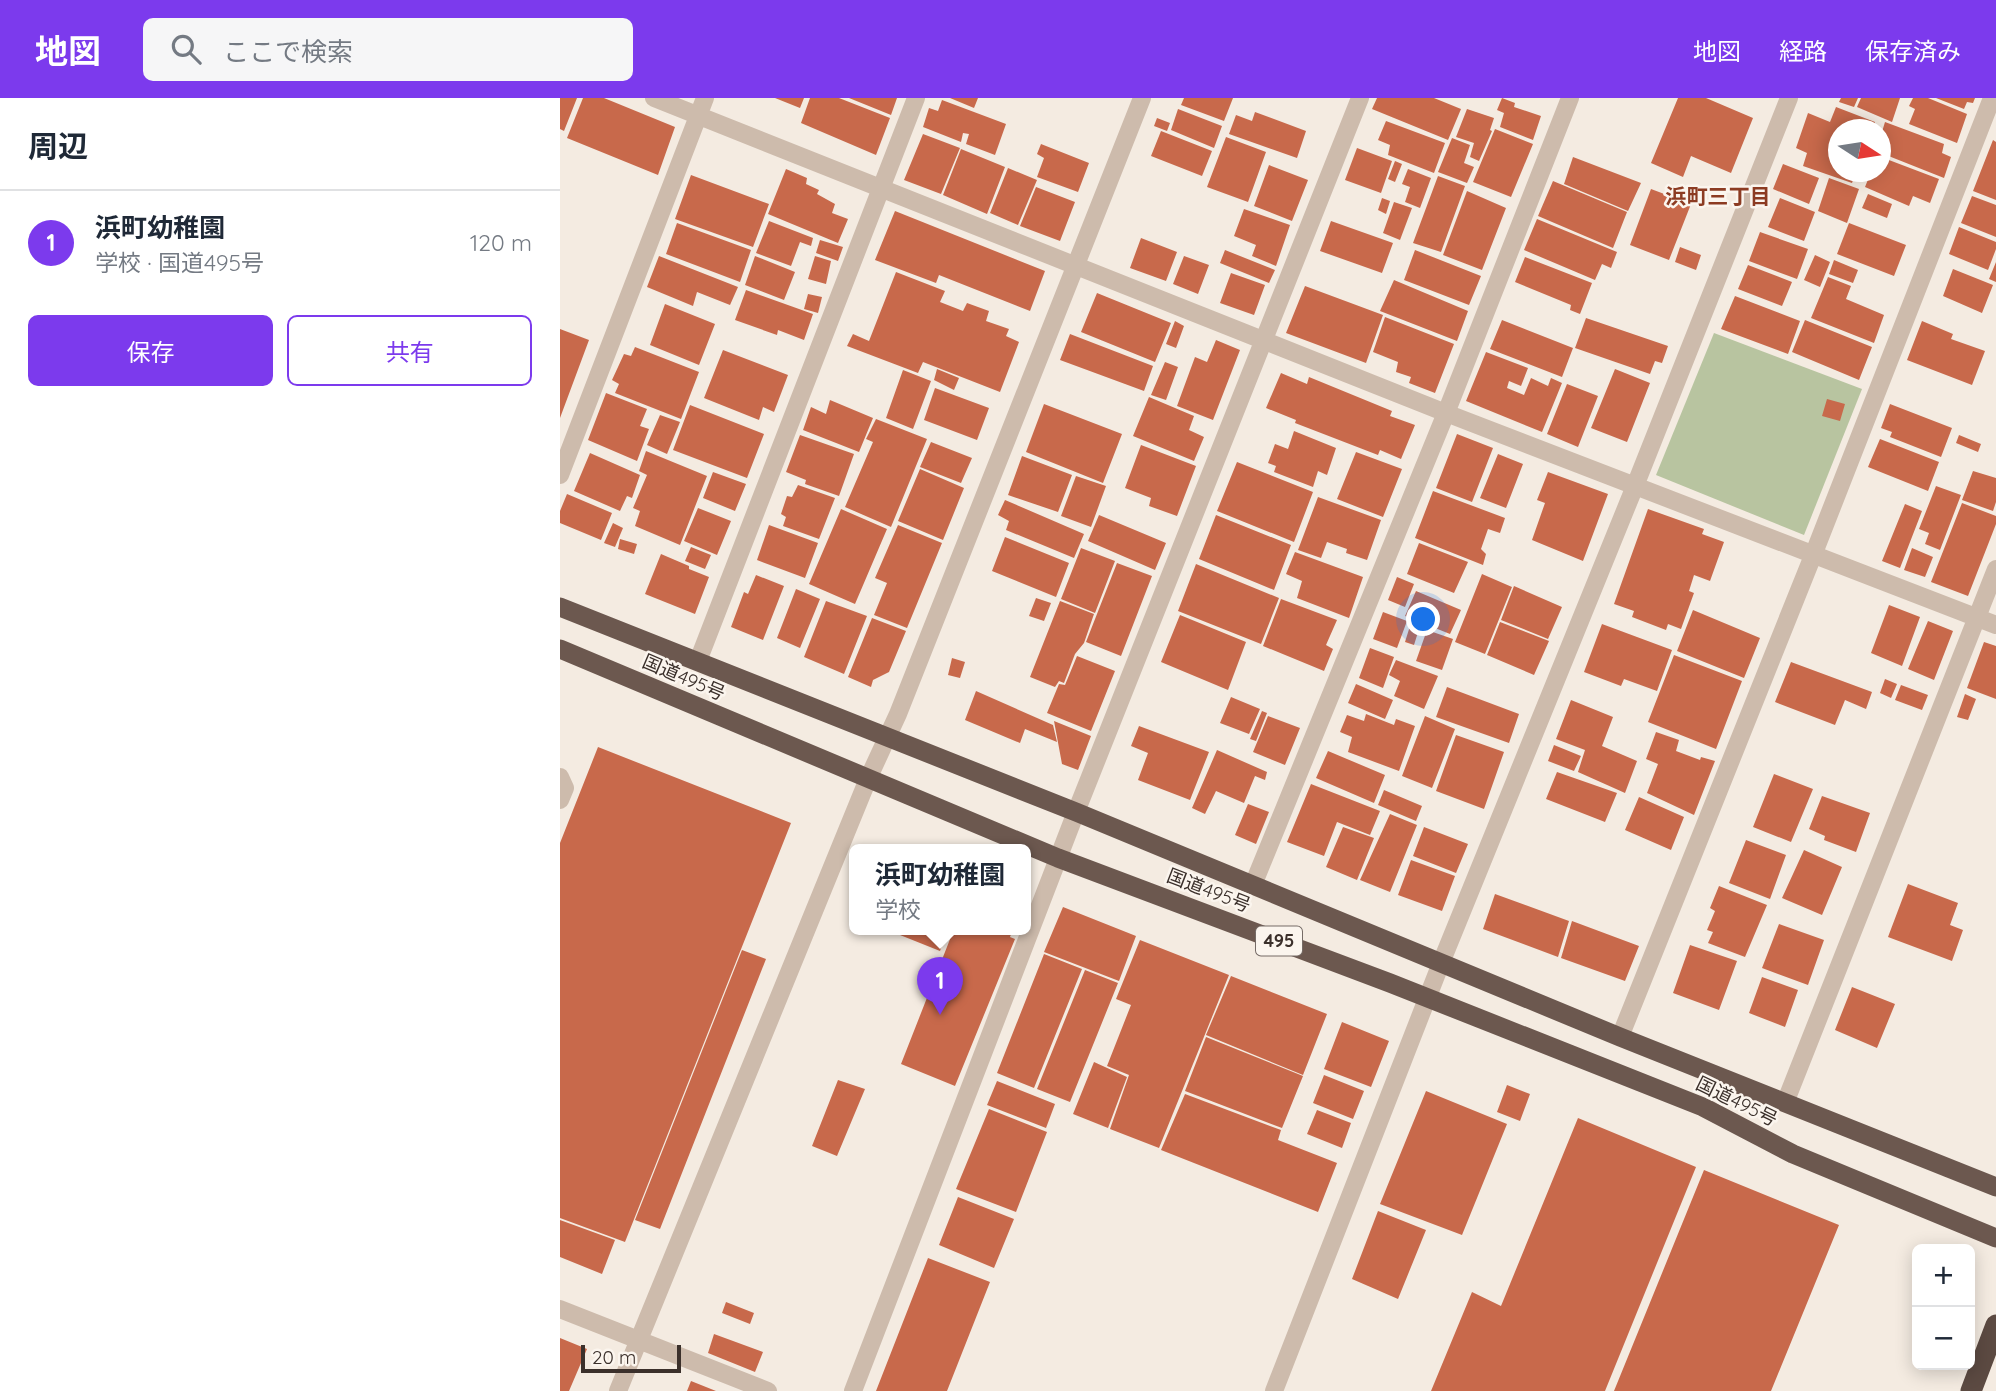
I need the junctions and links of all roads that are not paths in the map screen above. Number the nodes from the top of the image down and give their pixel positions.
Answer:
1 (654, 98) edge
2 (705, 98) edge
3 (916, 98) edge
4 (1142, 98) edge
5 (1360, 98) edge
6 (1570, 98) edge
7 (1789, 98) edge
8 (1992, 98) edge
9 (698, 116) junction
10 (880, 187) junction
11 (1076, 264) junction
12 (1265, 341) junction
13 (1446, 413) junction
14 (560, 475) edge
15 (1635, 486) junction
16 (1814, 553) junction
17 (1996, 569) edge
18 (560, 607) edge
19 (1977, 617) junction
20 (1996, 625) edge
21 (560, 649) edge
22 (698, 661) junction
23 (888, 737) junction
24 (560, 776) edge
25 (868, 779) junction
26 (560, 800) edge
27 (1076, 812) junction
28 (1024, 844) edge
29 (1031, 847) edge
30 (1058, 858) junction
31 (1253, 886) junction
32 (1031, 928) edge
33 (1028, 935) edge
34 (1441, 963) junction
35 (1427, 998) junction
36 (1620, 1037) junction
37 (1785, 1103) junction
38 (1996, 1186) edge
39 (1996, 1238) edge
40 (560, 1309) edge
41 (1996, 1325) edge
42 (638, 1341) junction
43 (618, 1391) edge
44 (768, 1391) edge
45 (853, 1391) edge
46 (1274, 1391) edge
47 (1970, 1391) edge

1 - 9 street
2 - 9 street
3 - 10 street
4 - 11 street
5 - 12 street
6 - 13 street
7 - 15 street
8 - 16 street
9 - 10 street
9 - 14 street
10 - 11 street
10 - 22 street
11 - 12 street
11 - 23 street
12 - 13 street
12 - 27 street
13 - 15 street
13 - 31 street
15 - 16 street
15 - 34 street
16 - 19 street
16 - 36 street
17 - 19 street
18 - 22 highway, 国道495号 / 495
19 - 20 street
19 - 37 street
21 - 25 highway, 国道495号 / 495
22 - 23 highway, 国道495号 / 495
23 - 25 street
23 - 27 highway, 国道495号 / 495
24 - 26 street
25 - 28 highway, 国道495号 / 495
25 - 42 street
27 - 30 street
27 - 31 highway, 国道495号 / 495
29 - 30 highway, 国道495号 / 495
30 - 32 street
30 - 35 highway, 国道495号 / 495
31 - 34 highway, 国道495号 / 495
33 - 45 street
34 - 35 street
34 - 36 highway, 国道495号 / 495
35 - 39 highway, 国道495号 / 495
35 - 46 street
36 - 37 highway, 国道495号 / 495
37 - 38 highway, 国道495号 / 495
40 - 42 street
41 - 47 highway
42 - 43 street
42 - 44 street

